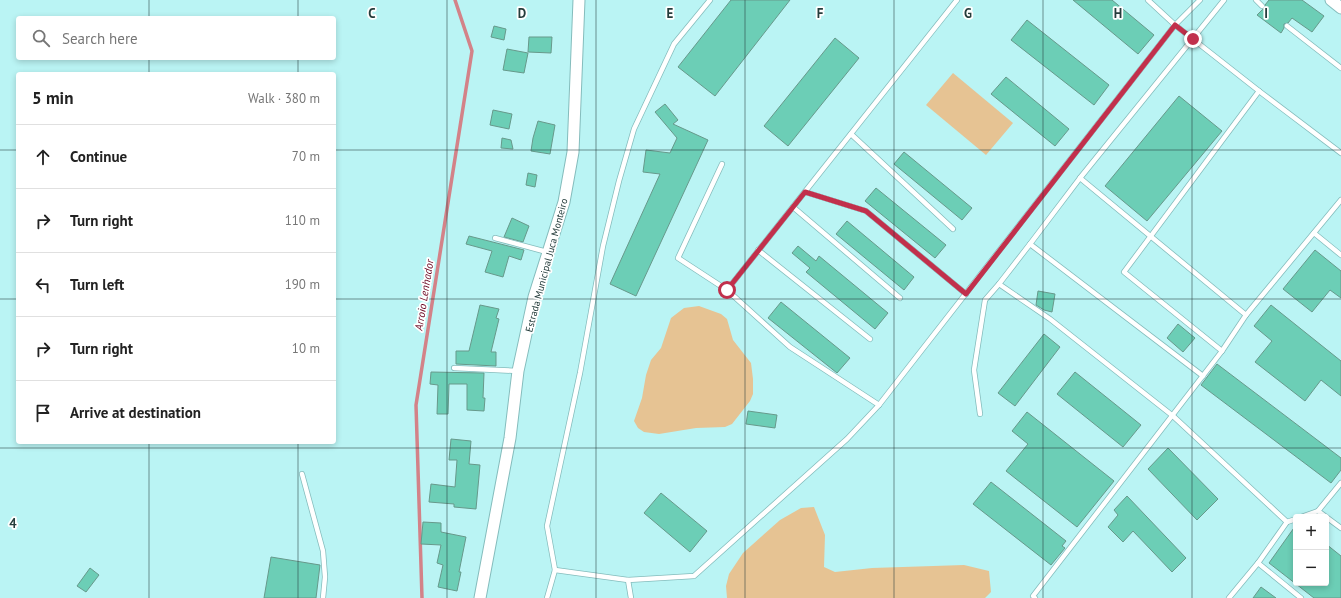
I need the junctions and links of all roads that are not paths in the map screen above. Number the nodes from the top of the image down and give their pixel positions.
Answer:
1 (579, 0) edge
2 (710, 0) edge
3 (957, 0) edge
4 (1148, 0) edge
5 (1200, 0) edge
6 (1224, 0) edge
7 (1256, 0) edge
8 (1331, 0) edge
9 (1262, 6) dead end
10 (1341, 8) edge
11 (1175, 25) junction
12 (1287, 26) dead end
13 (1193, 39) junction
14 (1341, 68) edge
15 (1259, 91) junction
16 (851, 134) junction
17 (1341, 153) edge
18 (722, 164) dead end
19 (1080, 178) junction
20 (805, 192) junction
21 (1341, 200) edge
22 (793, 207) junction
23 (953, 229) dead end
24 (1314, 233) junction
25 (1150, 236) junction
26 (495, 238) dead end
27 (1030, 244) junction
28 (758, 250) junction
29 (548, 252) junction
30 (1341, 255) edge
31 (999, 284) junction
32 (727, 290) junction
33 (966, 294) junction
34 (900, 298) dead end
35 (1246, 315) junction
36 (870, 339) dead end
37 (1222, 351) junction
38 (454, 368) dead end
39 (518, 371) junction
40 (1203, 376) junction
41 (879, 405) junction
42 (980, 414) dead end
43 (1172, 416) junction
44 (302, 474) dead end
45 (1341, 483) edge
46 (1318, 510) junction
47 (1308, 514) edge
48 (1293, 520) edge
49 (1286, 522) junction
50 (1341, 528) edge
51 (1258, 564) junction
52 (555, 570) junction
53 (628, 580) junction
54 (323, 598) edge
55 (480, 598) edge
56 (547, 598) edge
57 (631, 598) edge
58 (1035, 598) edge
59 (1229, 598) edge
60 (1301, 598) edge

1 - 29 street, Estrada Municipal Juca Monteiro
2 - 52 lane
3 - 16 lane
4 - 11 lane
5 - 11 lane
6 - 13 lane
7 - 9 lane
8 - 10 street
11 - 13 lane
11 - 33 lane
12 - 14 lane
13 - 15 lane
13 - 19 lane
15 - 17 lane
15 - 25 lane
16 - 20 lane
16 - 23 lane
18 - 32 lane
19 - 25 lane
19 - 27 lane
20 - 22 lane
20 - 33 lane
21 - 24 lane
22 - 28 lane
22 - 34 lane
24 - 30 lane
24 - 35 lane
25 - 35 lane
25 - 37 lane
26 - 29 lane
27 - 31 lane
27 - 40 lane
28 - 32 lane
28 - 36 lane
29 - 39 street, Estrada Municipal Juca Monteiro
31 - 42 lane
31 - 43 lane
32 - 41 lane
33 - 41 lane
35 - 37 lane
37 - 40 lane
38 - 39 lane
39 - 55 street, Estrada Municipal Juca Monteiro
40 - 43 lane
41 - 53 lane
43 - 49 lane
43 - 58 lane
44 - 54 lane
45 - 46 lane
46 - 47 lane
46 - 50 lane
48 - 49 lane
49 - 51 lane
51 - 59 lane
51 - 60 lane
52 - 53 lane
52 - 56 lane
53 - 57 lane

